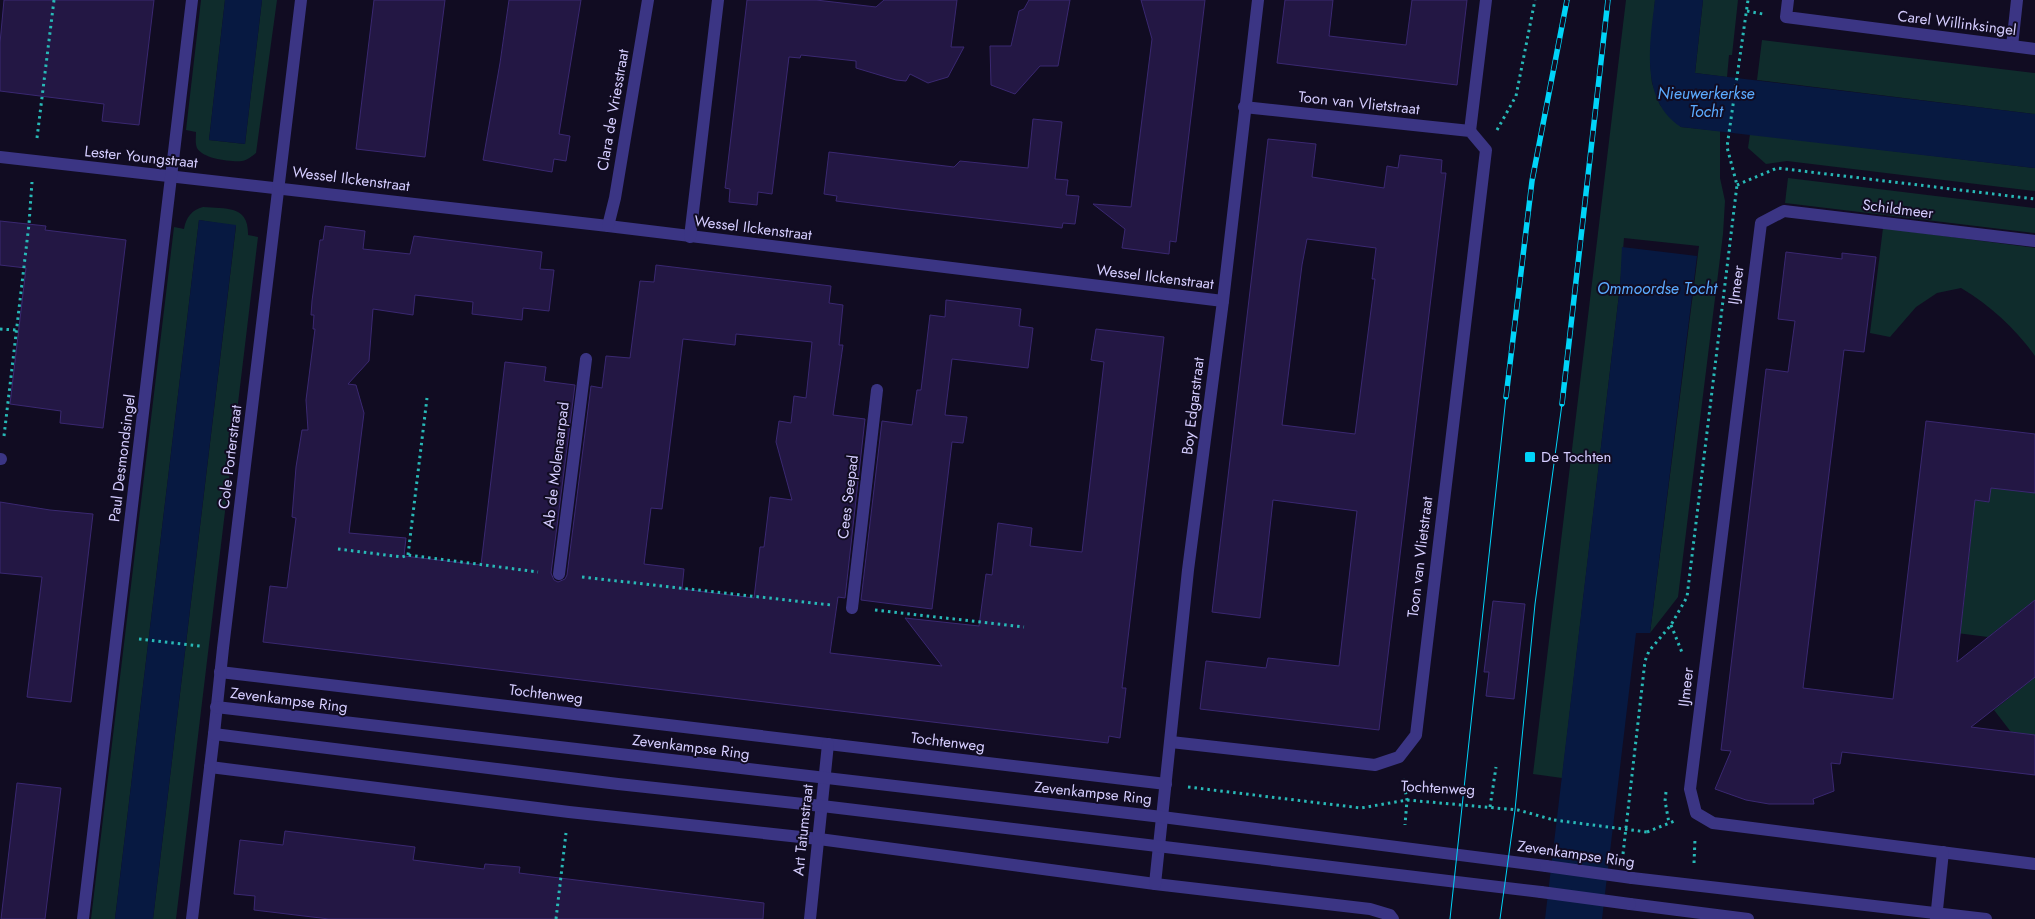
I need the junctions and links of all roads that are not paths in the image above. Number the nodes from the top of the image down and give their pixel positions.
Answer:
1 (192, 0) edge
2 (301, 0) edge
3 (648, 0) edge
4 (718, 0) edge
5 (1258, 0) edge
6 (1486, 0) edge
7 (1788, 0) edge
8 (2017, 0) edge
9 (2012, 46) junction
10 (2035, 49) edge
11 (1244, 107) junction
12 (1470, 131) junction
13 (0, 157) edge
14 (172, 177) junction
15 (279, 188) junction
16 (1761, 223) joint
17 (608, 226) junction
18 (690, 237) junction
19 (2035, 241) edge
20 (1223, 301) junction
21 (586, 359) dead end
22 (877, 390) dead end
23 (559, 574) road end
24 (852, 608) road end
25 (220, 672) junction
26 (216, 707) junction
27 (214, 734) junction
28 (1171, 742) junction
29 (828, 744) junction
30 (210, 767) junction
31 (825, 779) junction
32 (1166, 784) junction
33 (822, 806) junction
34 (1162, 817) junction
35 (819, 839) junction
36 (1159, 846) junction
37 (1944, 852) junction
38 (2035, 864) edge
39 (1155, 884) junction
40 (1936, 916) edge
41 (83, 919) edge
42 (192, 919) edge
43 (810, 919) edge
44 (1393, 919) edge
45 (1748, 919) edge
46 (1986, 919) edge

1 - 14 street, Paul Desmondsingel
2 - 15 street, Cole Porterstraat
3 - 17 street, Clara de Vriesstraat
4 - 18 street
5 - 11 street, Boy Edgarstraat
6 - 12 street
7 - 9 street, Carel Willinksingel
8 - 9 street
9 - 10 street, Carel Willinksingel
11 - 12 street, Toon van Vlietstraat
11 - 20 street, Boy Edgarstraat
12 - 28 street, Toon van Vlietstraat
13 - 14 street, Lester Youngstraat
14 - 15 street, Lester Youngstraat
14 - 41 street, Paul Desmondsingel
15 - 17 street, Wessel Ilckenstraat
15 - 25 street, Cole Porterstraat
16 - 19 street, Schildmeer
16 - 37 street, IJmeer
17 - 18 street, Wessel Ilckenstraat
18 - 20 street, Wessel Ilckenstraat
20 - 28 street, Boy Edgarstraat
21 - 23 street, Ab de Molenaarpad
22 - 24 street, Cees Seepad
25 - 26 street, Cole Porterstraat
25 - 29 street, Tochtenweg
26 - 27 street, Cole Porterstraat
26 - 31 street, Zevenkampse Ring
27 - 30 street, Cole Porterstraat
27 - 33 street
28 - 32 street, Boy Edgarstraat
29 - 31 street, Art Tatumstraat
29 - 32 street, Tochtenweg
30 - 35 street
30 - 42 street, Cole Porterstraat
31 - 33 street, Art Tatumstraat
31 - 34 street, Zevenkampse Ring
32 - 34 street, Boy Edgarstraat
33 - 35 street, Art Tatumstraat
33 - 36 street
34 - 36 street, Zevenkampse Ring
34 - 40 street, Zevenkampse Ring, bridge
35 - 39 street
35 - 43 street, Art Tatumstraat
36 - 39 street, Zevenkampse Ring
36 - 45 street, bridge
37 - 38 street, IJmeer
37 - 40 street
39 - 44 street
40 - 46 street, Zevenkampse Ring

